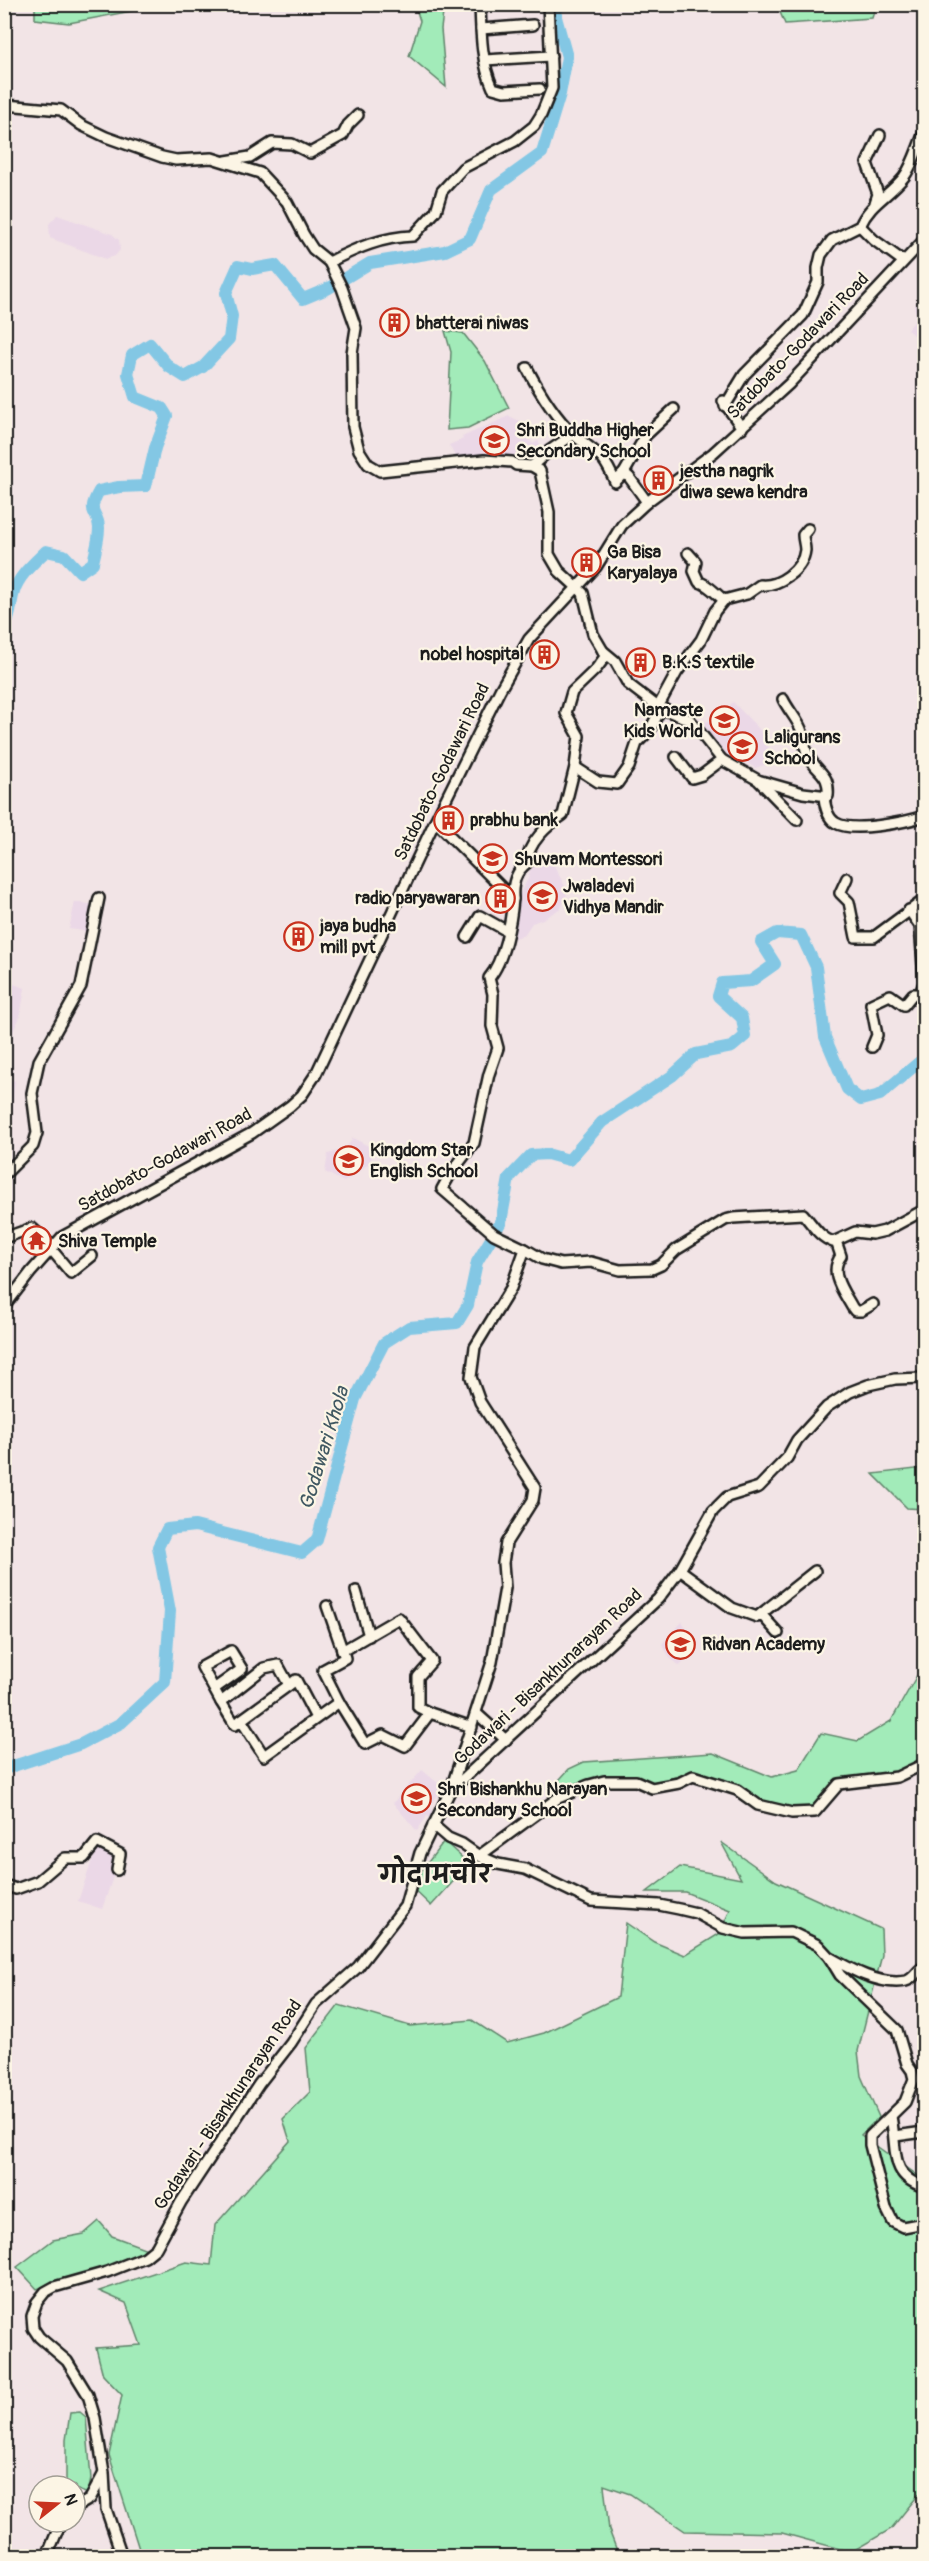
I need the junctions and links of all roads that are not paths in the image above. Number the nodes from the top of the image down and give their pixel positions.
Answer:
1 (480, 4) edge
2 (549, 4) edge
3 (533, 25) dead end
4 (481, 29) junction
5 (551, 56) junction
6 (485, 60) junction
7 (540, 89) dead end
8 (4, 102) edge
9 (358, 115) dead end
10 (924, 133) edge
11 (880, 135) dead end
12 (221, 161) junction
13 (875, 203) junction
14 (860, 226) junction
15 (924, 240) edge
16 (903, 261) junction
17 (329, 262) junction
18 (527, 368) dead end
19 (674, 409) dead end
20 (742, 428) junction
21 (574, 434) junction
22 (532, 466) junction
23 (624, 473) junction
24 (647, 502) junction
25 (808, 529) dead end
26 (688, 553) dead end
27 (578, 587) junction
28 (724, 600) junction
29 (715, 611) junction
30 (718, 621) dead end
31 (603, 651) junction
32 (783, 699) dead end
33 (660, 707) junction
34 (676, 758) dead end
35 (722, 760) junction
36 (575, 767) junction
37 (758, 780) junction
38 (824, 797) junction
39 (924, 816) edge
40 (797, 820) dead end
41 (435, 821) junction
42 (846, 878) dead end
43 (99, 898) dead end
44 (513, 899) junction
45 (924, 900) edge
46 (909, 910) junction
47 (507, 931) junction
48 (467, 937) dead end
49 (924, 978) edge
50 (924, 983) edge
51 (872, 1047) dead end
52 (4, 1175) edge
53 (924, 1210) edge
54 (4, 1238) edge
55 (836, 1241) junction
56 (52, 1248) junction
57 (521, 1248) junction
58 (92, 1256) dead end
59 (873, 1304) dead end
60 (4, 1308) edge
61 (924, 1378) edge
62 (680, 1570) junction
63 (815, 1571) dead end
64 (356, 1591) dead end
65 (327, 1606) dead end
66 (762, 1614) junction
67 (778, 1633) dead end
68 (369, 1636) junction
69 (342, 1651) junction
70 (289, 1685) junction
71 (214, 1689) junction
72 (221, 1702) junction
73 (339, 1702) junction
74 (430, 1713) junction
75 (476, 1713) junction
76 (316, 1718) junction
77 (241, 1720) junction
78 (472, 1727) junction
79 (506, 1740) junction
80 (924, 1764) edge
81 (450, 1791) junction
82 (433, 1824) junction
83 (479, 1856) junction
84 (117, 1870) dead end
85 (4, 1885) edge
86 (829, 1957) junction
87 (924, 1967) edge
88 (891, 2117) junction
89 (924, 2132) edge
90 (895, 2136) junction
91 (924, 2187) edge
92 (924, 2223) edge
93 (104, 2473) junction
94 (87, 2501) edge
95 (56, 2534) edge
96 (47, 2556) edge
97 (122, 2556) edge

1 - 4 street
2 - 5 street
3 - 4 street
4 - 6 street
5 - 6 street
5 - 17 street
6 - 7 street
8 - 12 street
9 - 12 street
10 - 13 street
11 - 13 street
12 - 17 street
13 - 14 street
14 - 16 street
14 - 20 street
15 - 16 street, Satdobato-Godawari Road
16 - 20 street, Satdobato-Godawari Road
17 - 22 street
18 - 21 street
19 - 23 street
20 - 24 street, Satdobato-Godawari Road
21 - 22 street
21 - 23 street
22 - 27 street
23 - 24 street
24 - 27 street, Satdobato-Godawari Road
25 - 28 street
26 - 28 street
27 - 31 street
27 - 41 street, Satdobato-Godawari Road
28 - 29 street
29 - 30 street
29 - 33 street
31 - 33 street
31 - 36 street
32 - 38 street
33 - 35 street
33 - 36 street
34 - 35 street
35 - 37 street
36 - 44 street
37 - 38 street
37 - 40 street
38 - 39 street
41 - 44 street
41 - 56 street, Satdobato-Godawari Road
42 - 46 street
43 - 52 street
44 - 47 street
45 - 46 street
46 - 49 street
47 - 48 street
47 - 57 street
50 - 51 street
53 - 55 street
54 - 56 street
55 - 57 street
55 - 59 street
56 - 58 street
56 - 60 street, Satdobato-Godawari Road
57 - 75 street
61 - 62 street, Godawari - Bisankhunarayan Road
62 - 66 street
62 - 79 street, Godawari - Bisankhunarayan Road
63 - 66 street
64 - 68 street
65 - 69 street
66 - 67 street
68 - 69 street
68 - 74 street
69 - 73 street
70 - 72 street
70 - 76 street
70 - 77 street
71 - 71 street
71 - 72 street
72 - 77 street
73 - 74 street
73 - 76 street
74 - 78 street
75 - 78 street
75 - 79 street
76 - 77 street
78 - 81 street
79 - 81 street, Godawari - Bisankhunarayan Road
80 - 83 street
81 - 82 street, Godawari - Bisankhunarayan Road
82 - 83 street
82 - 93 street, Godawari - Bisankhunarayan Road
83 - 86 street
84 - 85 street
86 - 87 street
86 - 88 street
88 - 90 street
88 - 92 street
89 - 90 street
90 - 91 street
93 - 94 street
93 - 97 street, Godawari - Bisankhunarayan Road
95 - 96 street

